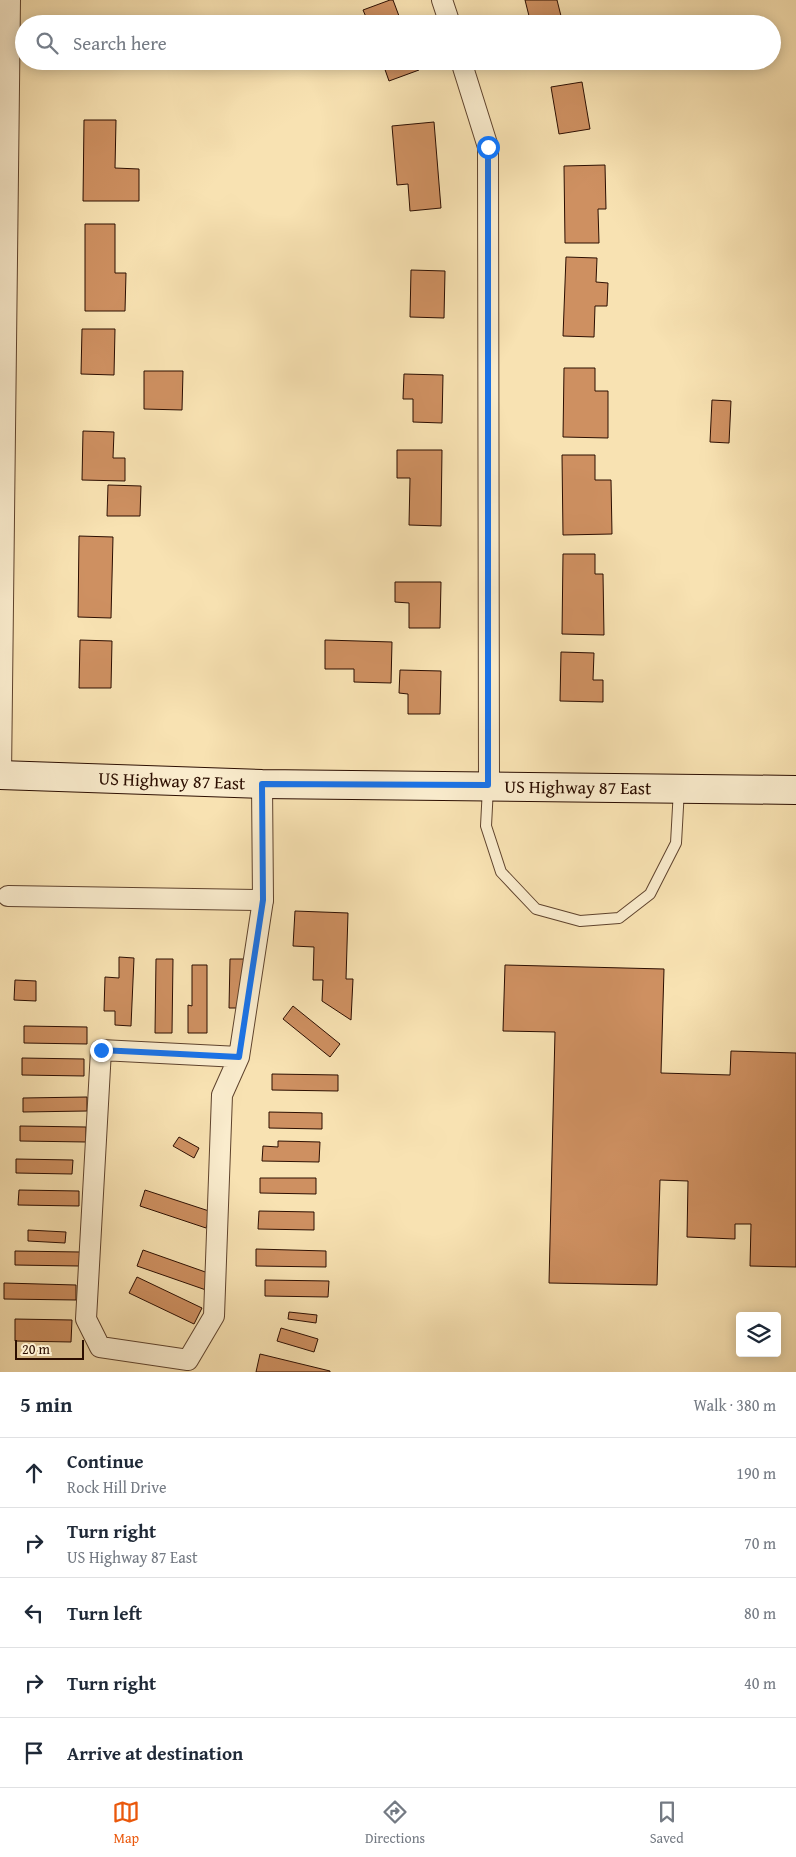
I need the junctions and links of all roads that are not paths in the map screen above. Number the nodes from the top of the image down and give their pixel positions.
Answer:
1 (10, 0) edge
2 (442, 0) edge
3 (447, 15) edge
4 (464, 70) edge
5 (4, 191) edge
6 (1, 776) edge
7 (262, 784) junction
8 (488, 785) junction
9 (679, 788) junction
10 (796, 790) edge
11 (8, 896) dead end
12 (263, 900) junction
13 (239, 1057) junction

1 - 5 street
2 - 3 street
4 - 8 street
5 - 6 street
6 - 7 street, US Highway 87 East
7 - 8 street, US Highway 87 East
7 - 12 street
8 - 9 street, US Highway 87 East
8 - 9 lane
9 - 10 street, US Highway 87 East
11 - 12 street
12 - 13 street
13 - 13 street

